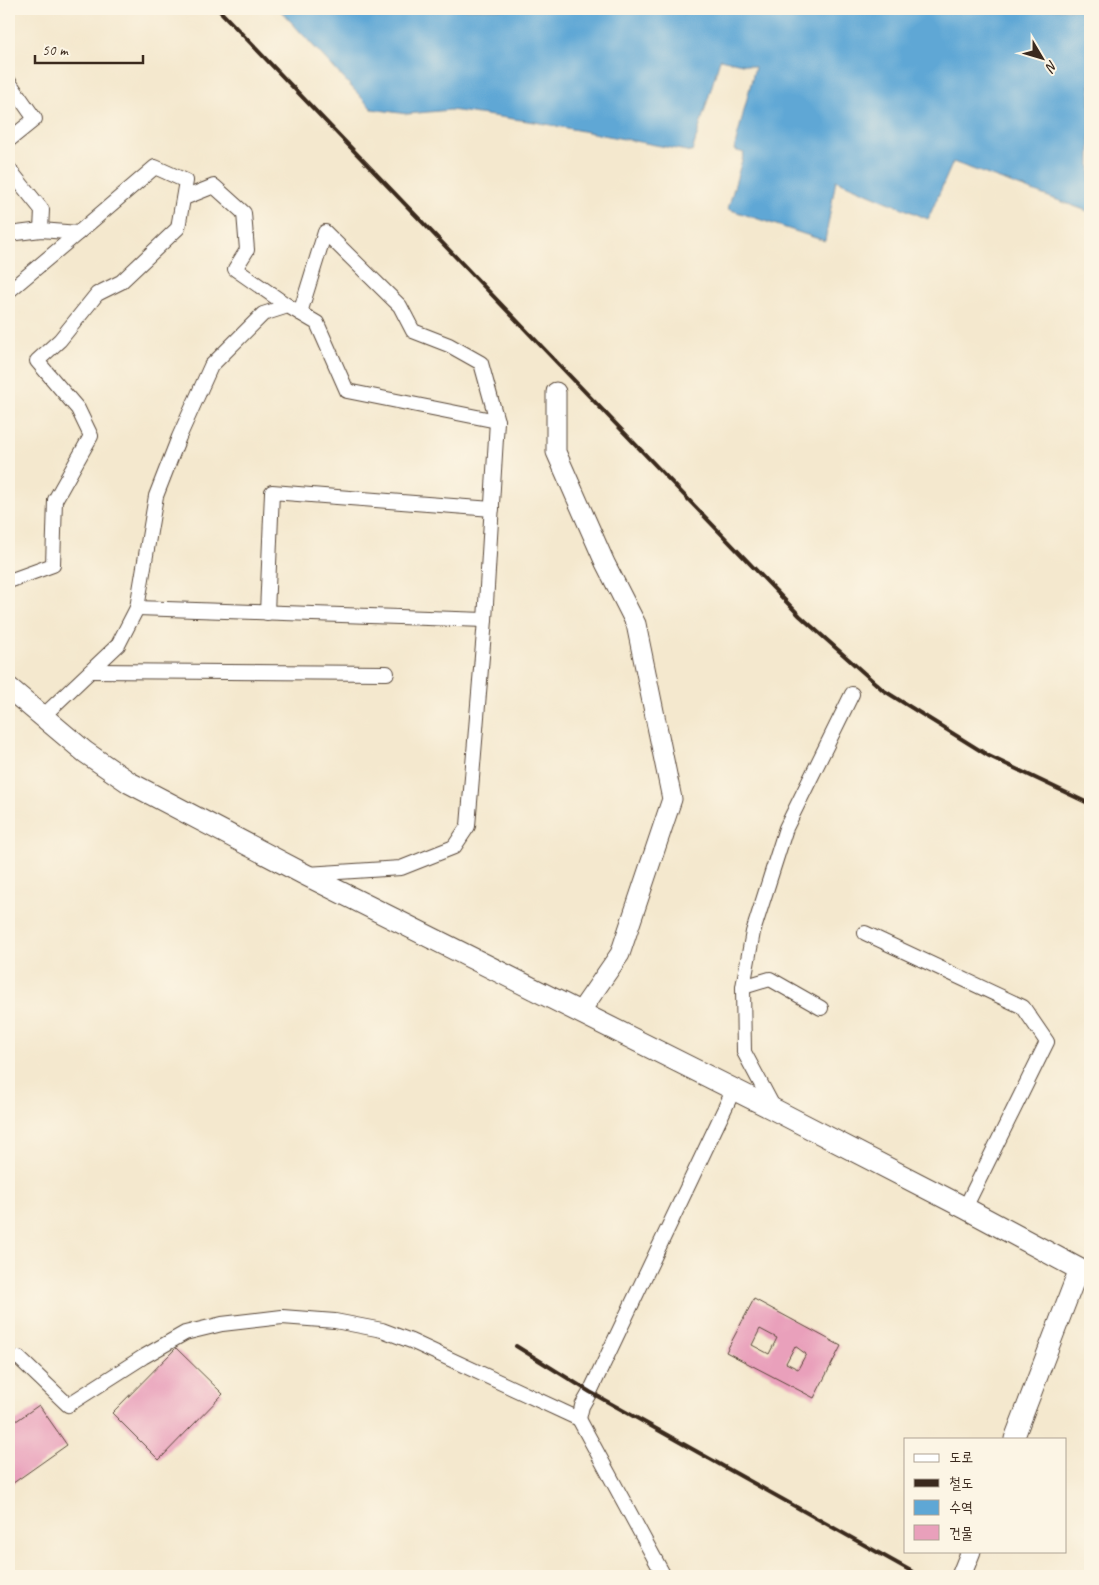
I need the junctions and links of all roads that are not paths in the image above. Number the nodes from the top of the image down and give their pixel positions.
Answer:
1 (9, 82) edge
2 (9, 140) edge
3 (9, 169) edge
4 (184, 198) junction
5 (41, 230) junction
6 (78, 233) junction
7 (9, 234) edge
8 (9, 291) edge
9 (294, 309) junction
10 (556, 392) dead end
11 (497, 421) junction
12 (492, 509) junction
13 (9, 581) edge
14 (137, 608) junction
15 (268, 612) junction
16 (485, 620) junction
17 (91, 671) junction
18 (387, 673) dead end
19 (9, 688) edge
20 (852, 694) dead end
21 (42, 717) junction
22 (304, 874) junction
23 (865, 933) dead end
24 (743, 986) junction
25 (821, 1008) dead end
26 (580, 1012) junction
27 (734, 1089) junction
28 (775, 1110) junction
29 (965, 1208) junction
30 (1085, 1272) edge
31 (9, 1358) edge
32 (579, 1419) junction
33 (1014, 1438) edge
34 (971, 1552) edge
35 (664, 1576) edge
36 (961, 1576) edge

1 - 2 street
3 - 5 street
4 - 6 street
4 - 9 street
4 - 13 street
5 - 6 street
5 - 7 street
6 - 8 street
9 - 11 street
9 - 11 street
9 - 14 street
10 - 26 street
11 - 12 street
12 - 15 street
12 - 16 street
14 - 15 street
14 - 17 street
15 - 16 street
16 - 22 street
17 - 18 street
17 - 21 street
19 - 21 main road
20 - 24 street
21 - 22 main road
22 - 26 main road
23 - 29 street
24 - 25 street
24 - 28 street
26 - 27 main road
27 - 28 main road
27 - 32 street
28 - 29 main road
29 - 30 main road
30 - 33 street
31 - 32 street
32 - 35 street
34 - 36 street

